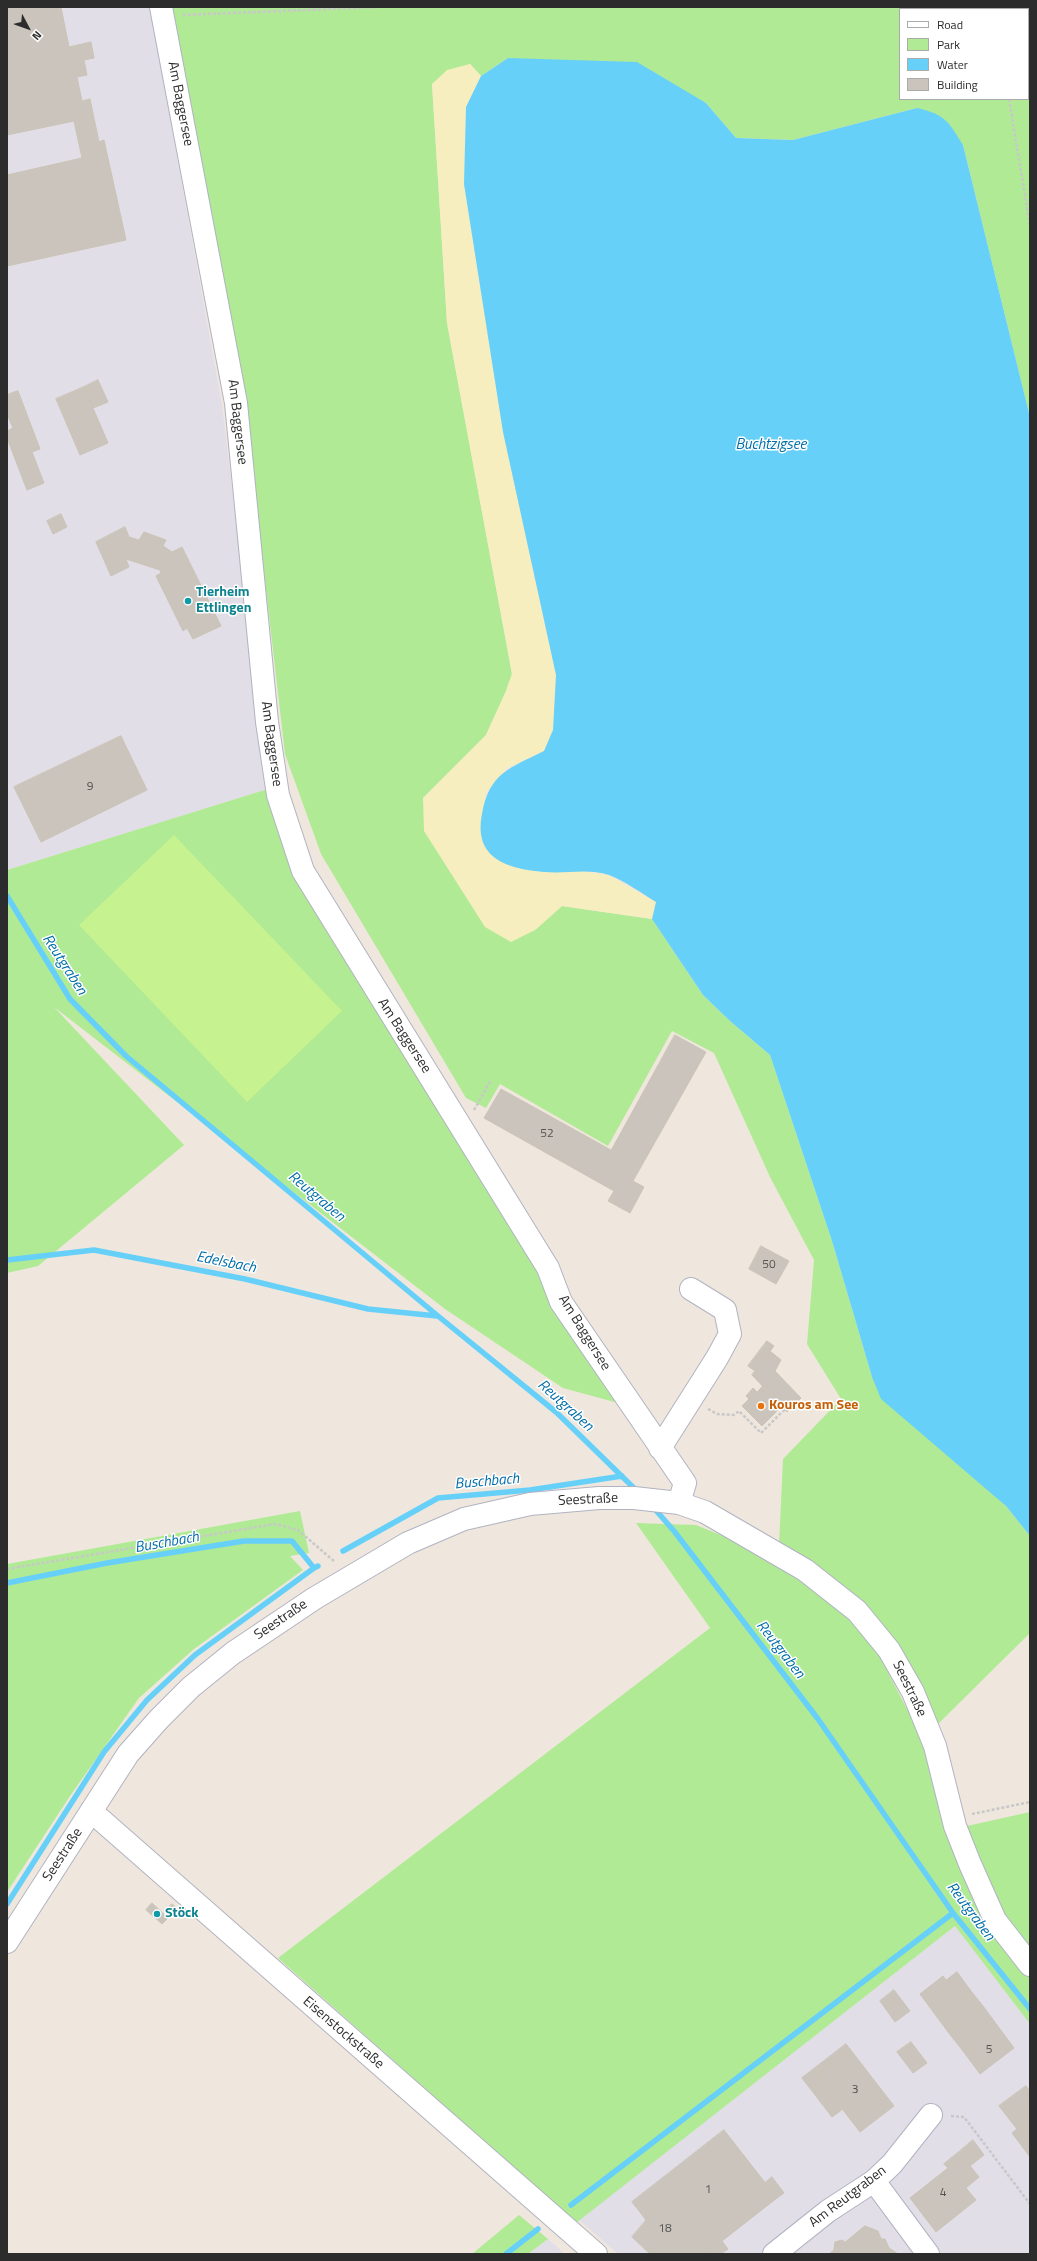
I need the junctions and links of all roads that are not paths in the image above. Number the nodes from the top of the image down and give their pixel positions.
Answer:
1 (162, 12) edge
2 (691, 1289) dead end
3 (660, 1448) junction
4 (672, 1502) junction
5 (91, 1811) junction
6 (7, 1942) edge
7 (1030, 1965) edge
8 (931, 2115) road end
9 (874, 2181) junction
10 (596, 2254) edge
11 (774, 2254) edge
12 (928, 2254) edge

1 - 3 street, Am Baggersee
2 - 3 street
3 - 4 street
4 - 5 street, Seestraße
4 - 7 street, Seestraße
5 - 6 street, Seestraße
5 - 10 street, Eisenstockstraße
8 - 9 street, Am Reutgraben
9 - 11 street, Am Reutgraben
9 - 12 street

